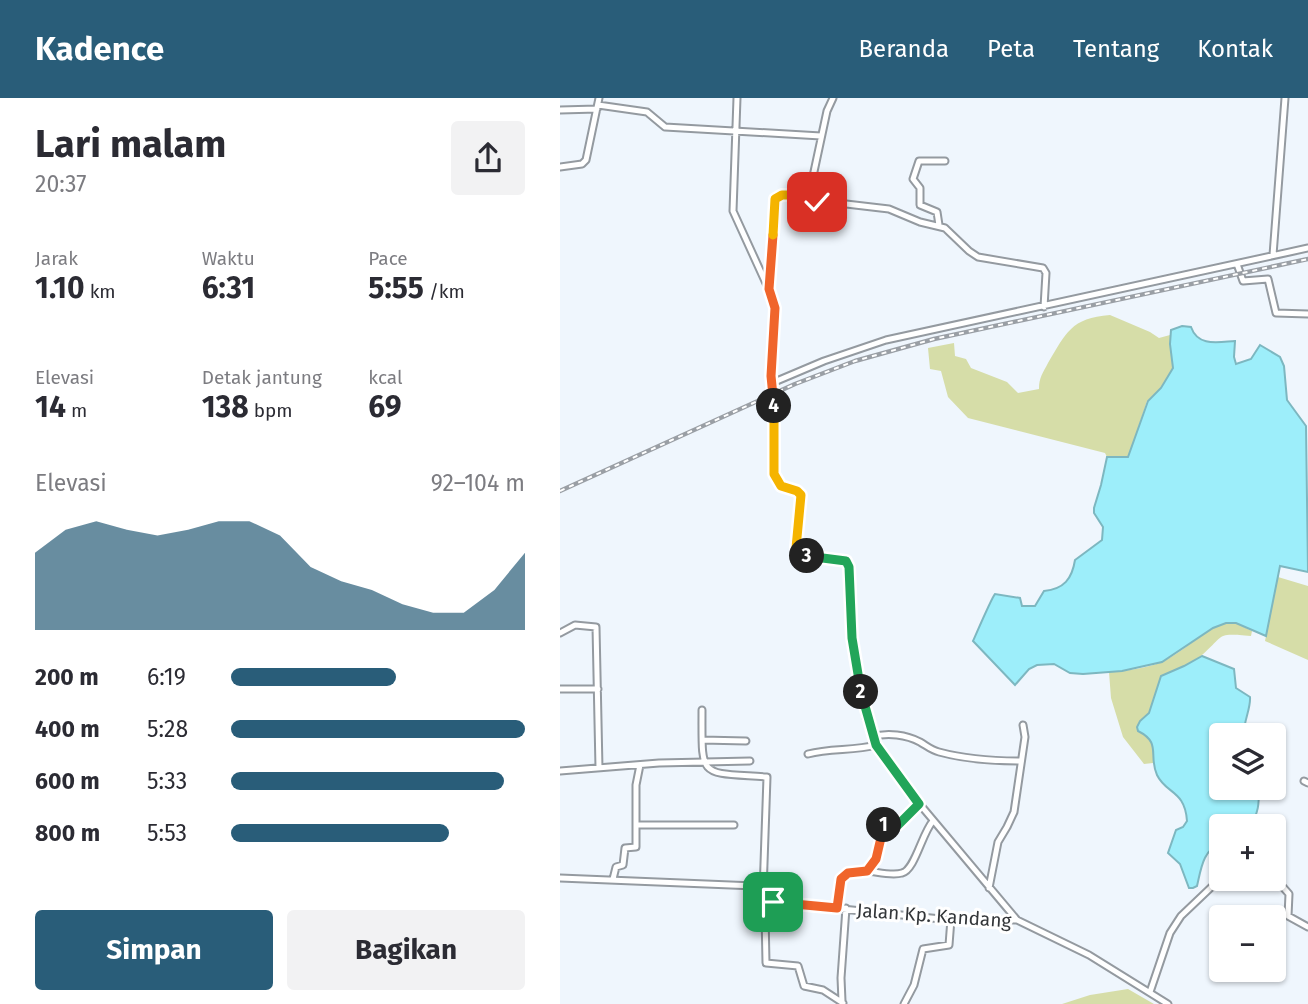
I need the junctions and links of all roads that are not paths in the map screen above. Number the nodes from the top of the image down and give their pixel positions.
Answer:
1 (599, 98) edge
2 (737, 98) edge
3 (833, 98) edge
4 (1285, 98) edge
5 (598, 107) junction
6 (560, 110) edge
7 (735, 130) junction
8 (821, 136) junction
9 (945, 161) dead end
10 (560, 167) edge
11 (809, 195) junction
12 (939, 225) junction
13 (1308, 248) edge
14 (1273, 256) junction
15 (1237, 264) junction
16 (769, 289) junction
17 (1044, 307) junction
18 (1308, 314) edge
19 (772, 383) junction
20 (560, 633) edge
21 (560, 689) edge
22 (598, 689) junction
23 (702, 710) dead end
24 (1023, 725) dead end
25 (873, 737) junction
26 (702, 740) junction
27 (746, 741) dead end
28 (876, 745) junction
29 (808, 754) dead end
30 (703, 761) junction
31 (750, 761) dead end
32 (1020, 761) junction
33 (640, 765) junction
34 (599, 768) junction
35 (560, 771) edge
36 (919, 804) junction
37 (933, 821) junction
38 (636, 825) junction
39 (734, 825) dead end
40 (867, 871) junction
41 (560, 878) edge
42 (613, 879) junction
43 (989, 888) junction
44 (1209, 889) edge
45 (763, 891) junction
46 (1286, 891) edge
47 (770, 900) junction
48 (837, 908) junction
49 (846, 908) junction
50 (951, 919) junction
51 (1017, 920) junction
52 (1308, 927) edge
53 (1150, 992) junction
54 (843, 1003) edge
55 (904, 1004) edge
56 (1168, 1004) edge

1 - 5 street
2 - 7 street
3 - 8 street
4 - 14 street
5 - 6 street
5 - 7 street
5 - 10 street
7 - 8 street
7 - 16 street
8 - 11 street
9 - 12 street
11 - 12 street
11 - 16 street
12 - 17 street
13 - 14 street
14 - 15 street
15 - 17 street
15 - 18 street
16 - 19 street
17 - 19 street
19 - 25 street
20 - 22 street
21 - 22 street
22 - 34 street
23 - 26 street
24 - 32 street
25 - 28 street
25 - 32 street
26 - 27 street
26 - 30 street
28 - 29 street
28 - 36 street
30 - 31 street
30 - 33 street
30 - 45 street
32 - 43 street
33 - 34 street
33 - 38 street
34 - 35 street
36 - 37 street
36 - 40 street
37 - 40 street
37 - 43 street
38 - 39 street
38 - 42 street
40 - 48 street
41 - 42 street
42 - 45 street
43 - 51 street
44 - 53 street
45 - 47 street
46 - 52 street
47 - 48 street, Jalan Kp. Kandang
47 - 54 street
48 - 49 street, Jalan Kp. Kandang
49 - 50 street, Jalan Kp. Kandang
49 - 54 street
50 - 51 street, Jalan Kp. Kandang
50 - 55 street
51 - 53 street, Jalan Kp. Kandang
53 - 56 street, Jalan Kp. Kandang

